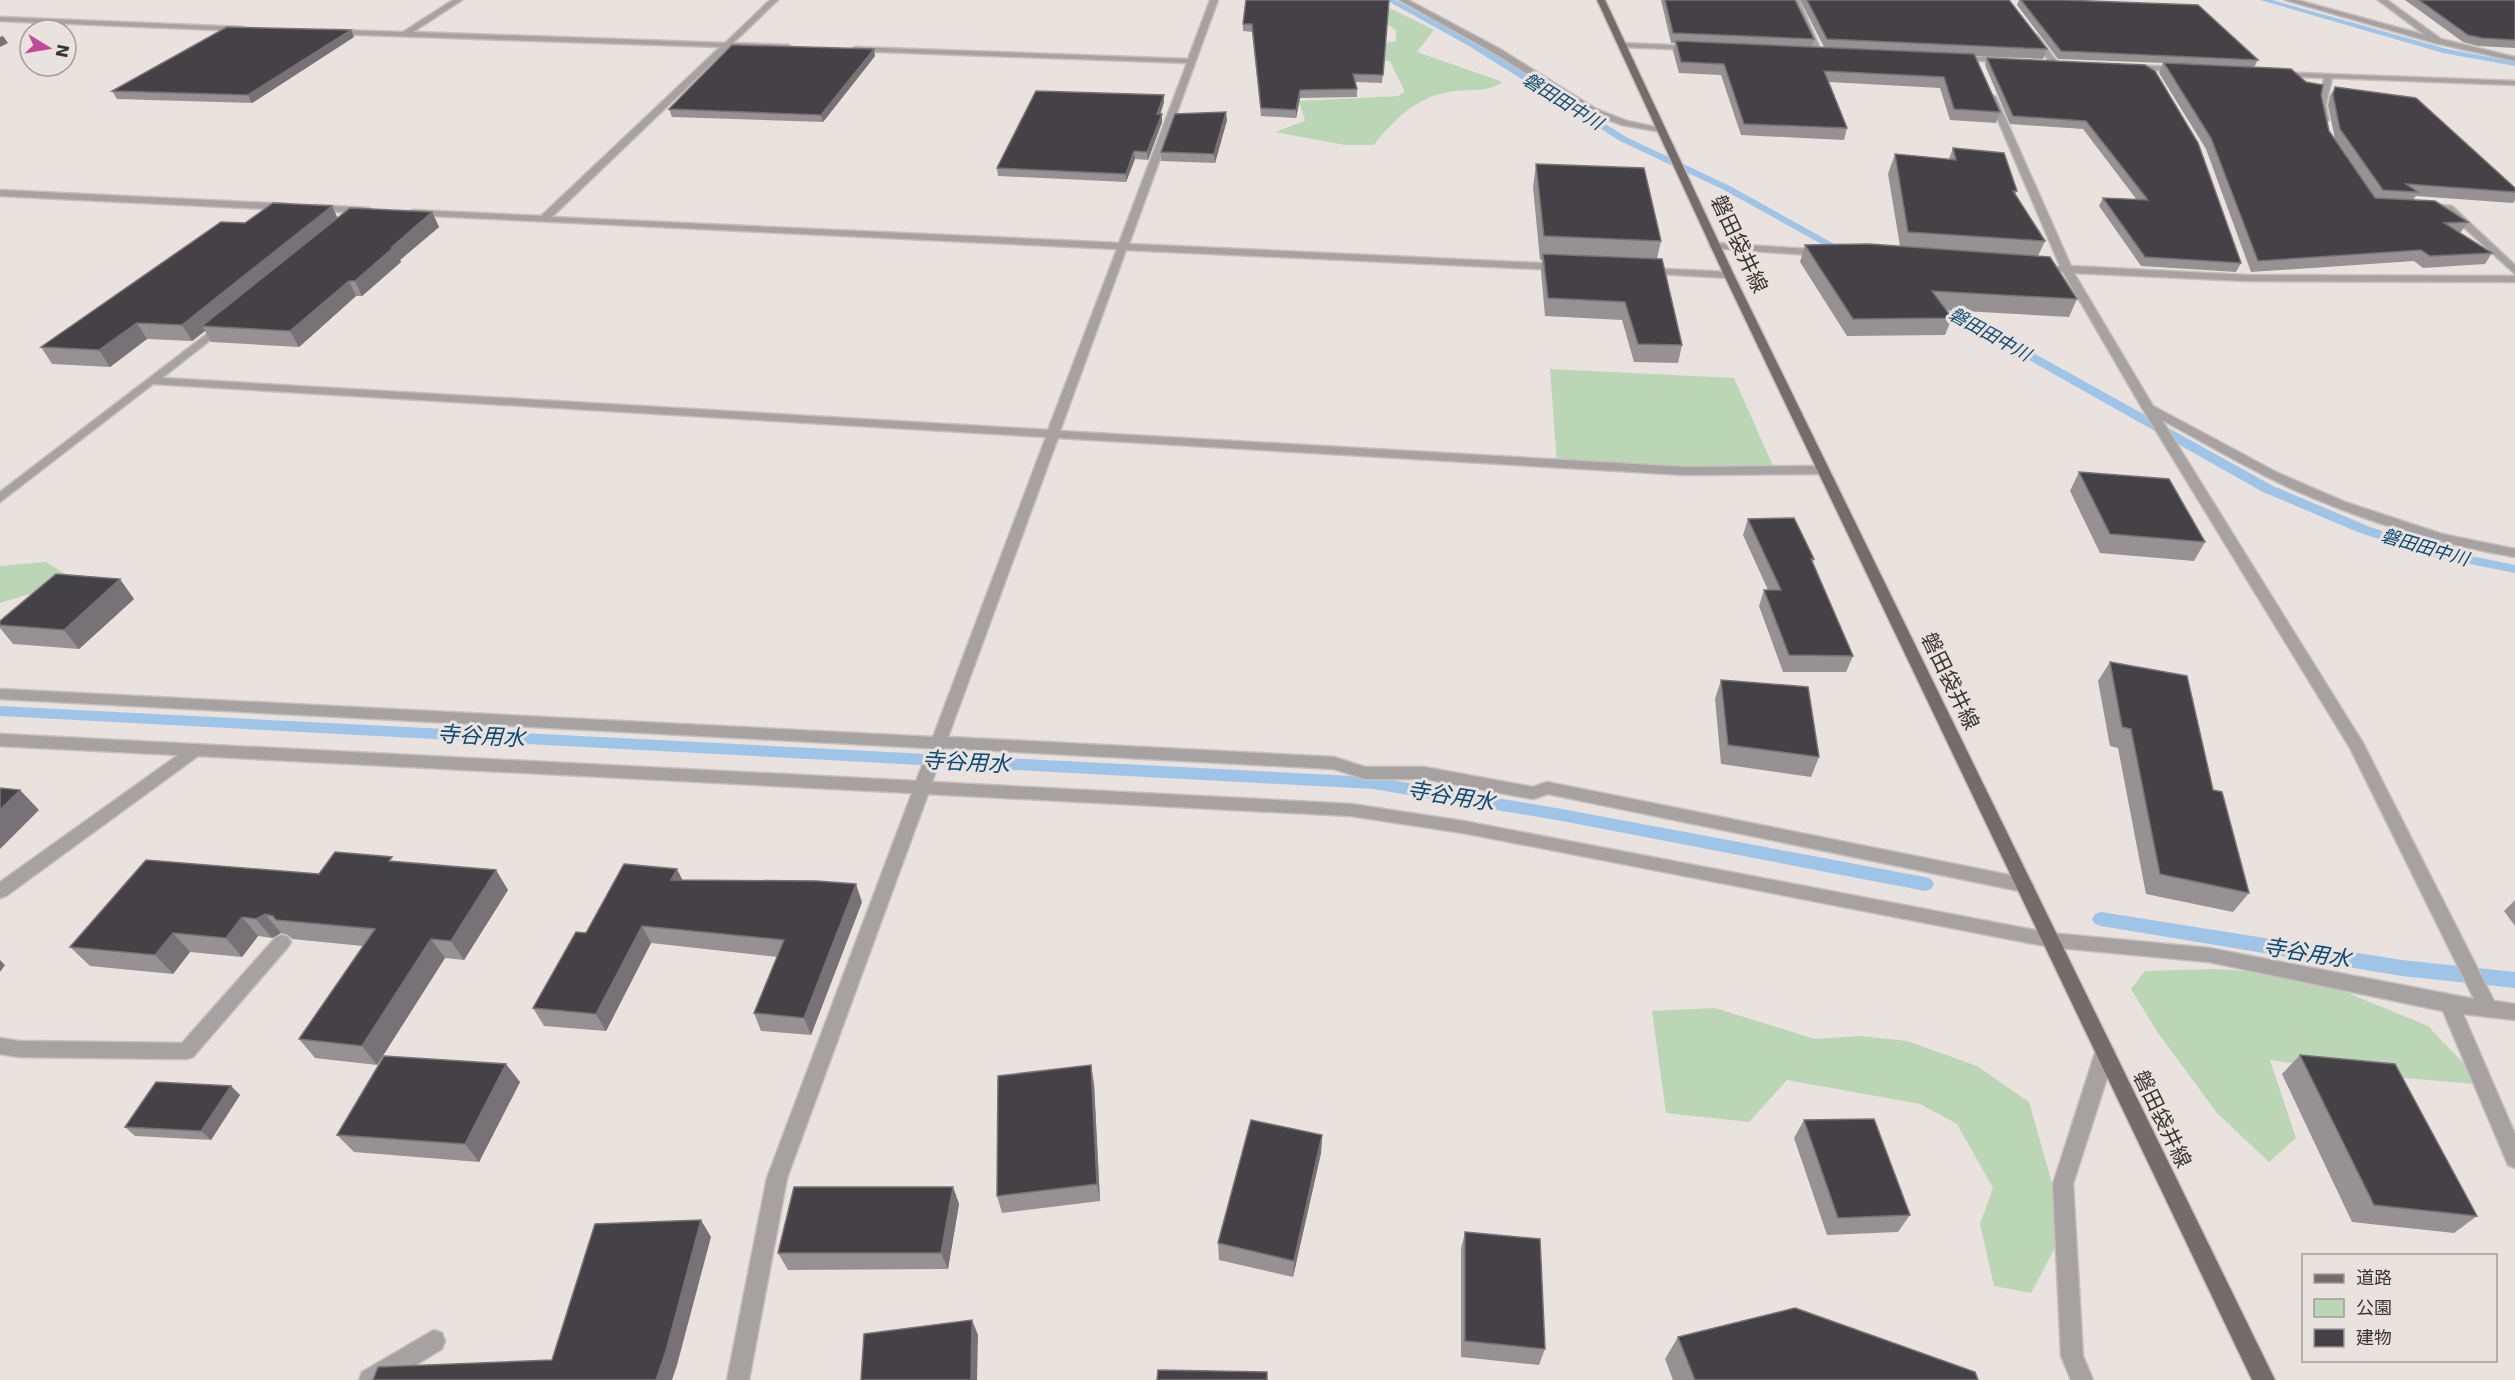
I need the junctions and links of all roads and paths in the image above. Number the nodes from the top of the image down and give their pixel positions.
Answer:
1 (458, 0) edge
2 (774, 0) edge
3 (1214, 0) edge
4 (1403, 0) edge
5 (1601, 0) edge
6 (1795, 0) edge
7 (2289, 0) edge
8 (2382, 0) edge
9 (0, 19) edge
10 (2027, 27) edge
11 (255, 29) edge
12 (325, 32) edge
13 (404, 35) junction
14 (2438, 41) junction
15 (726, 45) junction
16 (1623, 45) junction
17 (798, 47) edge
18 (1704, 48) edge
19 (845, 49) edge
20 (1808, 52) edge
21 (1820, 53) junction
22 (1832, 53) edge
23 (1951, 58) edge
24 (2515, 59) edge
25 (1191, 61) junction
26 (2020, 61) edge
27 (2043, 62) edge
28 (2054, 63) junction
29 (2066, 63) edge
30 (2122, 67) edge
31 (2145, 68) junction
32 (2191, 70) edge
33 (2271, 74) edge
34 (2156, 76) edge
35 (2328, 76) junction
36 (2515, 83) edge
37 (1987, 86) edge
38 (1661, 129) junction
39 (2326, 129) edge
40 (0, 194) edge
41 (2417, 207) edge
42 (363, 210) junction
43 (386, 212) edge
44 (408, 213) edge
45 (544, 219) junction
46 (345, 225) edge
47 (1124, 245) junction
48 (1715, 246) junction
49 (1832, 254) edge
50 (1567, 267) edge
51 (2242, 267) edge
52 (2043, 268) edge
53 (2067, 270) junction
54 (1637, 271) edge
55 (2515, 271) edge
56 (1729, 275) junction
57 (2246, 278) junction
58 (2515, 279) edge
59 (235, 314) edge
60 (153, 381) junction
61 (2148, 408) junction
62 (1053, 435) junction
63 (1823, 470) junction
64 (0, 498) edge
65 (2515, 553) edge
66 (0, 694) edge
67 (0, 740) edge
68 (940, 743) junction
69 (197, 749) junction
70 (922, 789) junction
71 (2024, 885) junction
72 (0, 891) edge
73 (2050, 940) junction
74 (282, 942) edge
75 (2450, 1004) junction
76 (2489, 1010) junction
77 (2515, 1012) edge
78 (0, 1046) edge
79 (2105, 1053) junction
80 (2515, 1158) edge
81 (434, 1341) dead end
82 (370, 1380) edge
83 (738, 1380) edge
84 (2082, 1380) edge
85 (2264, 1380) edge

1 - 13 street
2 - 15 street
3 - 25 street
4 - 38 street
5 - 16 main road, 磐田袋井線
6 - 21 street
7 - 14 street
8 - 14 street
9 - 11 street
10 - 28 street
12 - 13 street
13 - 15 street
14 - 24 street
15 - 17 street
15 - 45 street
16 - 18 street
16 - 38 main road, 磐田袋井線
19 - 25 street
20 - 21 street
21 - 22 street
23 - 26 street
25 - 47 street
27 - 28 street
28 - 29 street
30 - 31 street
31 - 32 street
31 - 34 street
33 - 35 street
35 - 36 street
35 - 39 street
37 - 53 street
38 - 48 main road, 磐田袋井線
40 - 42 street
41 - 55 street
42 - 43 street
42 - 46 street
44 - 45 street
45 - 47 street
47 - 50 street
47 - 62 street
48 - 49 street
48 - 56 main road, 磐田袋井線
51 - 57 street
52 - 53 street
53 - 57 street
53 - 61 street
54 - 56 street
56 - 63 main road, 磐田袋井線
57 - 58 street
59 - 60 street
60 - 62 street
60 - 64 street
61 - 65 street
61 - 76 street
62 - 63 street
62 - 68 street
63 - 71 main road, 磐田袋井線
66 - 68 street
67 - 69 street
68 - 70 street
68 - 71 street
69 - 70 street
69 - 72 street
70 - 73 street
70 - 83 street
71 - 73 main road, 磐田袋井線
73 - 75 street
73 - 79 main road, 磐田袋井線
74 - 78 street
75 - 76 street
75 - 80 street
76 - 77 street
79 - 84 street
79 - 85 main road, 磐田袋井線
81 - 82 street

